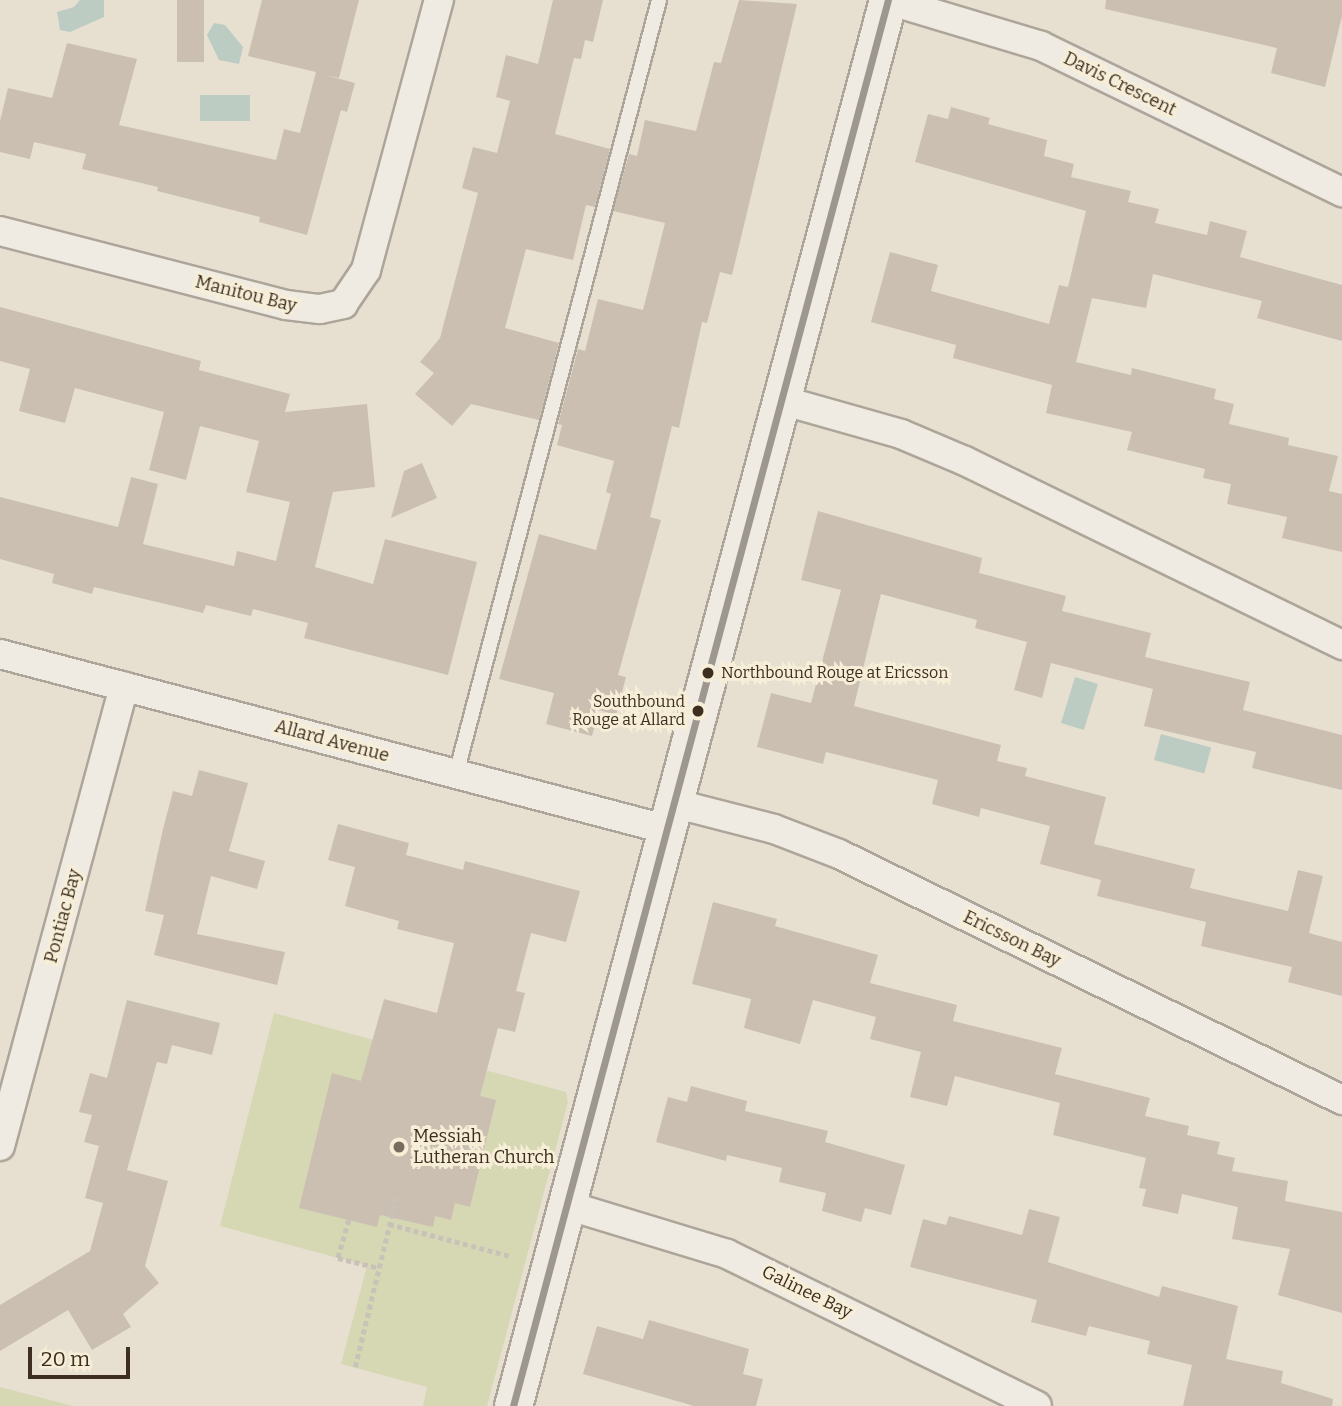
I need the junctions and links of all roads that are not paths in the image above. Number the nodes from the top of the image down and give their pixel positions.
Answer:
1 (439, 0) edge
2 (659, 0) edge
3 (888, 0) edge
4 (1342, 192) edge
5 (0, 230) edge
6 (781, 400) junction
7 (1342, 645) edge
8 (0, 653) edge
9 (124, 686) junction
10 (456, 774) junction
11 (669, 816) junction
12 (1342, 1100) edge
13 (0, 1146) edge
14 (566, 1205) junction
15 (513, 1406) edge
16 (1037, 1406) edge

1 - 5 street, Manitou Bay
2 - 10 lane
3 - 4 street, Davis Crescent
3 - 6 street
6 - 7 street
6 - 11 street
8 - 9 street, Allard Avenue
9 - 10 street, Allard Avenue
9 - 13 street, Pontiac Bay
10 - 11 street, Allard Avenue
11 - 12 street, Ericsson Bay
11 - 14 street
14 - 15 street
14 - 16 street, Galinee Bay

